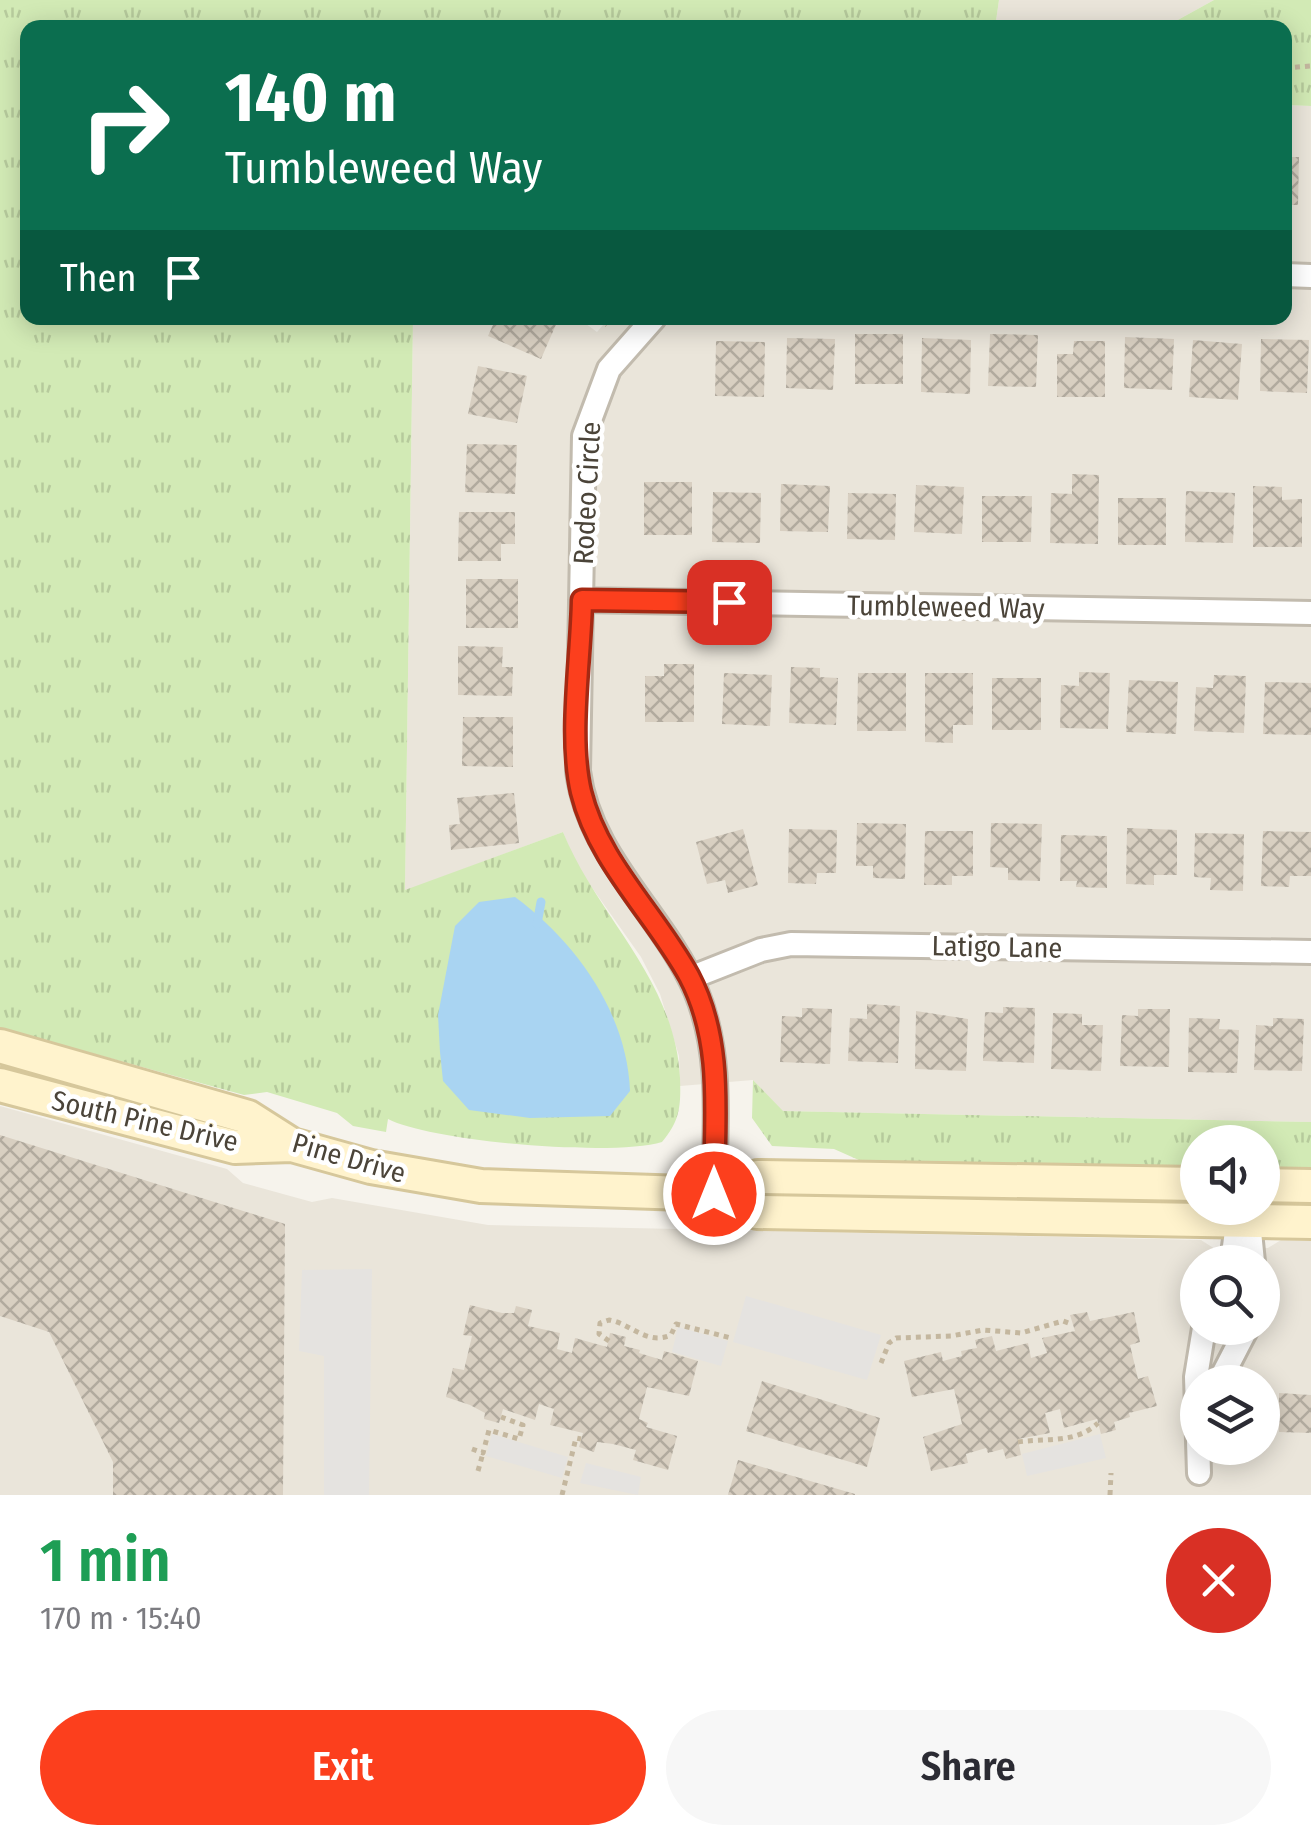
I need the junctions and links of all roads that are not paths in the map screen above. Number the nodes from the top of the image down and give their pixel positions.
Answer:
1 (648, 325) edge
2 (582, 600) junction
3 (1311, 614) edge
4 (1311, 952) edge
5 (690, 978) junction
6 (0, 1046) edge
7 (0, 1085) edge
8 (292, 1146) junction
9 (1180, 1184) edge
10 (1280, 1185) edge
11 (1311, 1186) edge
12 (714, 1194) junction
13 (1180, 1214) edge
14 (1280, 1218) edge
15 (1311, 1222) edge

1 - 2 street, Rodeo Circle
2 - 3 street, Tumbleweed Way
2 - 5 street, Rodeo Circle
4 - 5 street, Latigo Lane
5 - 12 street, Rodeo Circle
6 - 8 main road, Pine Drive
7 - 8 main road, South Pine Drive
8 - 12 main road, Pine Drive
9 - 12 main road, Pine Drive
10 - 11 main road
12 - 13 main road, Pine Drive
14 - 15 main road, Pine Drive

